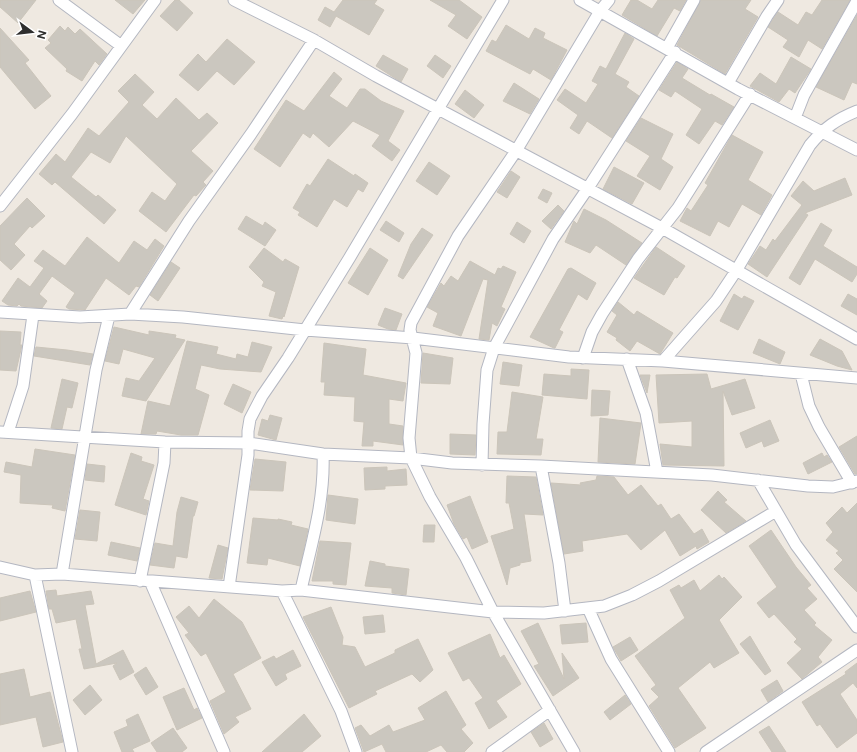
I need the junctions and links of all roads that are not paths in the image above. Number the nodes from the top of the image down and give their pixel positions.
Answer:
1 (60, 0) edge
2 (155, 0) edge
3 (234, 0) edge
4 (503, 0) edge
5 (580, 0) edge
6 (609, 0) edge
7 (694, 0) edge
8 (778, 0) edge
9 (857, 1) edge
10 (600, 11) junction
11 (314, 40) junction
12 (120, 45) junction
13 (671, 50) junction
14 (728, 83) junction
15 (750, 94) junction
16 (439, 110) junction
17 (857, 110) edge
18 (795, 118) junction
19 (822, 131) junction
20 (857, 150) edge
21 (516, 151) junction
22 (588, 188) junction
23 (0, 206) edge
24 (662, 228) junction
25 (736, 271) junction
26 (0, 312) edge
27 (130, 314) junction
28 (33, 315) junction
29 (108, 316) junction
30 (305, 330) junction
31 (413, 338) junction
32 (857, 339) edge
33 (494, 348) junction
34 (583, 358) junction
35 (627, 359) junction
36 (663, 361) junction
37 (801, 374) junction
38 (857, 378) edge
39 (4, 432) edge
40 (86, 437) junction
41 (165, 442) junction
42 (249, 443) junction
43 (323, 454) junction
44 (411, 458) junction
45 (482, 465) junction
46 (541, 466) junction
47 (658, 472) junction
48 (758, 480) junction
49 (855, 482) edge
50 (776, 511) junction
51 (0, 567) edge
52 (62, 574) junction
53 (36, 575) junction
54 (145, 581) junction
55 (229, 587) junction
56 (301, 590) junction
57 (282, 591) junction
58 (588, 608) junction
59 (565, 611) junction
60 (493, 612) junction
61 (857, 627) edge
62 (857, 650) edge
63 (550, 710) junction
64 (72, 752) edge
65 (224, 752) edge
66 (356, 752) edge
67 (492, 752) edge
68 (574, 752) edge
69 (669, 752) edge
70 (706, 752) edge

1 - 12 street
2 - 12 street
3 - 11 street
4 - 16 street
5 - 10 street
6 - 10 street
7 - 13 street
8 - 14 street
9 - 18 street
10 - 13 street
10 - 21 street
11 - 16 street
11 - 27 street
12 - 23 street
13 - 14 street
13 - 22 street
14 - 15 street
15 - 18 street
15 - 24 street
16 - 21 street
16 - 30 street
17 - 19 street
18 - 19 street
19 - 20 street
19 - 25 street
21 - 22 street
21 - 31 street
22 - 24 street
22 - 33 street
24 - 25 street
24 - 34 street
25 - 32 street
25 - 36 street
26 - 28 street
27 - 29 street
27 - 30 street
28 - 29 street
28 - 39 street
29 - 40 street
30 - 31 street
30 - 42 street
31 - 33 street
31 - 44 street
33 - 34 street
33 - 45 street
34 - 35 street
35 - 36 street
35 - 47 street
36 - 37 street
37 - 38 street
37 - 49 street
39 - 40 street
40 - 41 street
40 - 52 street
41 - 42 street
41 - 54 street
42 - 43 street
42 - 55 street
43 - 44 street
43 - 56 street
44 - 45 street
44 - 60 street
45 - 46 street
46 - 47 street
46 - 59 street
47 - 48 street
48 - 49 street
48 - 50 street
50 - 58 street
50 - 61 street
51 - 53 street
52 - 53 street
52 - 54 street
53 - 64 street
54 - 55 street
54 - 65 street
55 - 57 street
56 - 57 street
56 - 60 street
57 - 66 street
58 - 59 street
58 - 69 street
59 - 60 street
60 - 63 street
62 - 70 street
63 - 67 street
63 - 68 street

